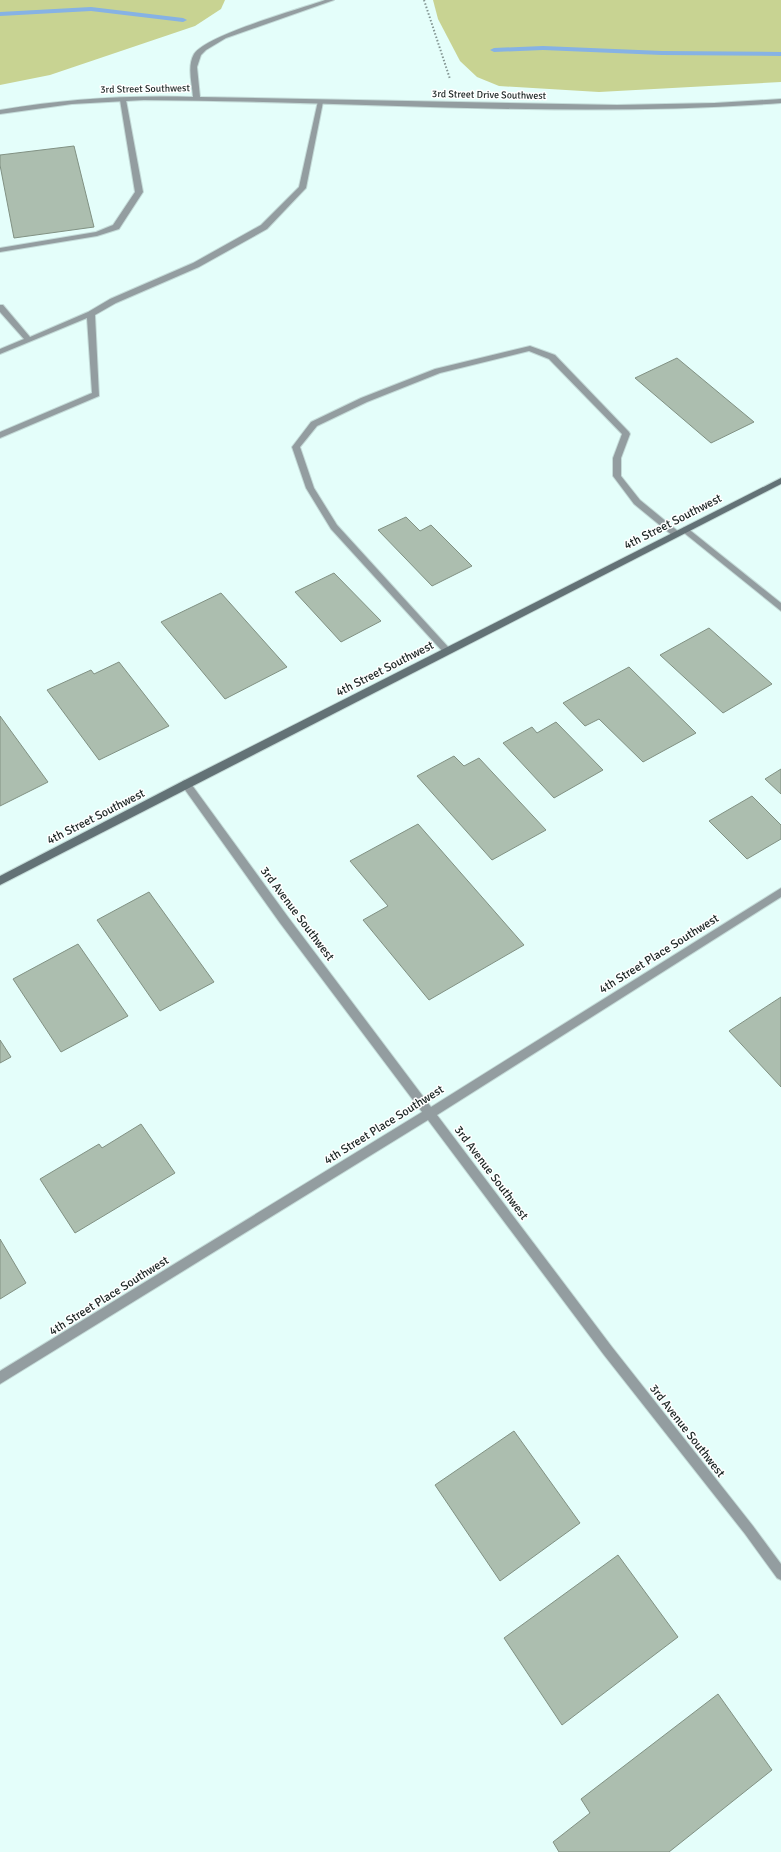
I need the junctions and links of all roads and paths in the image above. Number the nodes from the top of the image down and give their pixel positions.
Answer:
1 (331, 0) edge
2 (424, 0) edge
3 (451, 82) dead end
4 (197, 98) junction
5 (123, 100) junction
6 (781, 101) edge
7 (320, 102) junction
8 (0, 112) edge
9 (0, 250) edge
10 (0, 307) edge
11 (91, 314) junction
12 (29, 340) junction
13 (0, 352) edge
14 (0, 435) edge
15 (781, 481) edge
16 (686, 530) junction
17 (676, 534) junction
18 (781, 608) edge
19 (447, 651) junction
20 (186, 784) junction
21 (0, 881) edge
22 (781, 892) edge
23 (430, 1113) junction
24 (0, 1378) edge
25 (781, 1574) edge

1 - 4 street, 3rd Street Southwest
2 - 3 path
4 - 5 street, 3rd Street Southwest
4 - 7 street, 3rd Street Drive Southwest
5 - 8 street, 3rd Street Southwest
5 - 9 street
6 - 7 street, 3rd Street Drive Southwest
7 - 11 street
10 - 12 street
11 - 12 street
11 - 14 street
12 - 13 street
15 - 16 main road, 4th Street Southwest
16 - 17 main road, 4th Street Southwest
16 - 18 street
17 - 19 main road, 4th Street Southwest
17 - 19 street
19 - 20 main road, 4th Street Southwest
20 - 21 main road, 4th Street Southwest
20 - 23 street, 3rd Avenue Southwest
22 - 23 street, 4th Street Place Southwest
23 - 24 street, 4th Street Place Southwest
23 - 25 street, 3rd Avenue Southwest

